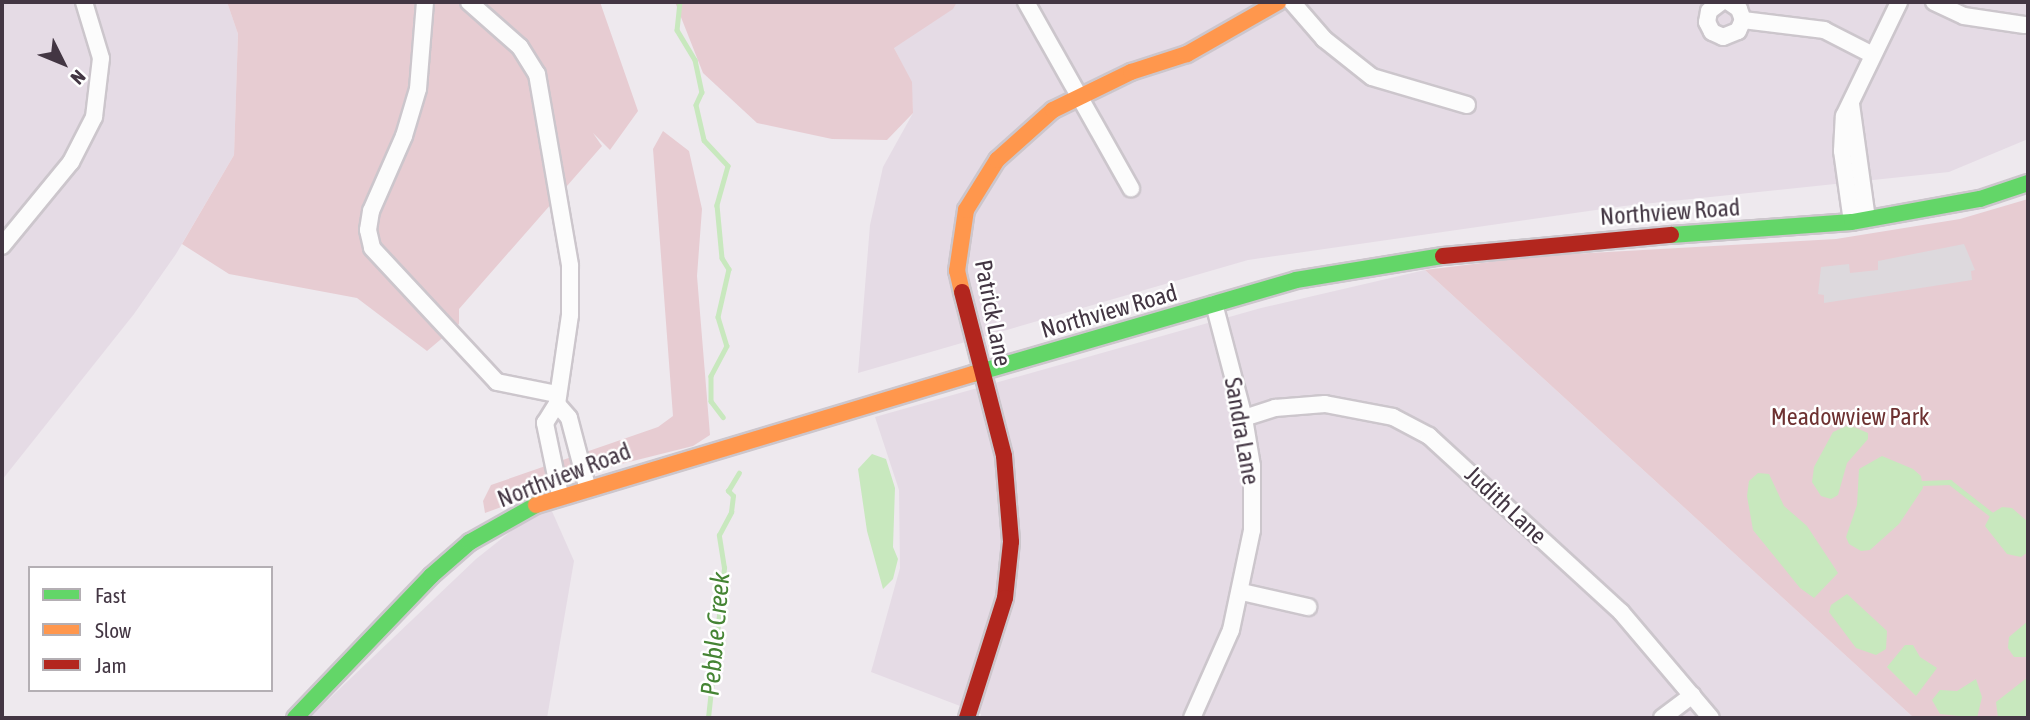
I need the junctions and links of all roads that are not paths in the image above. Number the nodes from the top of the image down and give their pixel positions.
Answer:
1 (84, 2) edge
2 (425, 2) edge
3 (469, 2) edge
4 (1026, 2) edge
5 (1278, 2) edge
6 (1292, 2) edge
7 (1721, 2) edge
8 (1730, 2) edge
9 (1899, 2) edge
10 (1934, 2) edge
11 (1743, 20) junction
12 (2027, 27) edge
13 (1871, 54) junction
14 (1077, 96) junction
15 (1467, 105) dead end
16 (2028, 183) edge
17 (1132, 188) dead end
18 (1859, 220) junction
19 (2, 246) edge
20 (1214, 304) junction
21 (982, 372) junction
22 (557, 399) junction
23 (1244, 418) junction
24 (587, 486) junction
25 (561, 495) junction
26 (1242, 592) junction
27 (1308, 607) dead end
28 (1692, 695) junction
29 (295, 718) edge
30 (967, 718) edge
31 (1192, 718) edge
32 (1662, 718) edge
33 (1710, 718) edge

1 - 19 street
2 - 22 street
3 - 22 street
4 - 14 street
5 - 14 street, Patrick Lane
6 - 15 street
7 - 11 street
8 - 11 street
9 - 13 street
10 - 12 street
11 - 13 street
13 - 18 street
14 - 17 street
14 - 21 street, Patrick Lane
16 - 18 street, Northview Road
18 - 20 street, Northview Road
20 - 21 street, Northview Road
20 - 23 street, Sandra Lane
21 - 24 street, Northview Road
21 - 30 street, Patrick Lane
22 - 24 street
22 - 25 street
23 - 26 street, Sandra Lane
23 - 28 street, Judith Lane
24 - 25 street, Northview Road
25 - 29 street, Northview Road
26 - 27 street
26 - 31 street, Sandra Lane
28 - 32 street
28 - 33 street, Judith Lane

